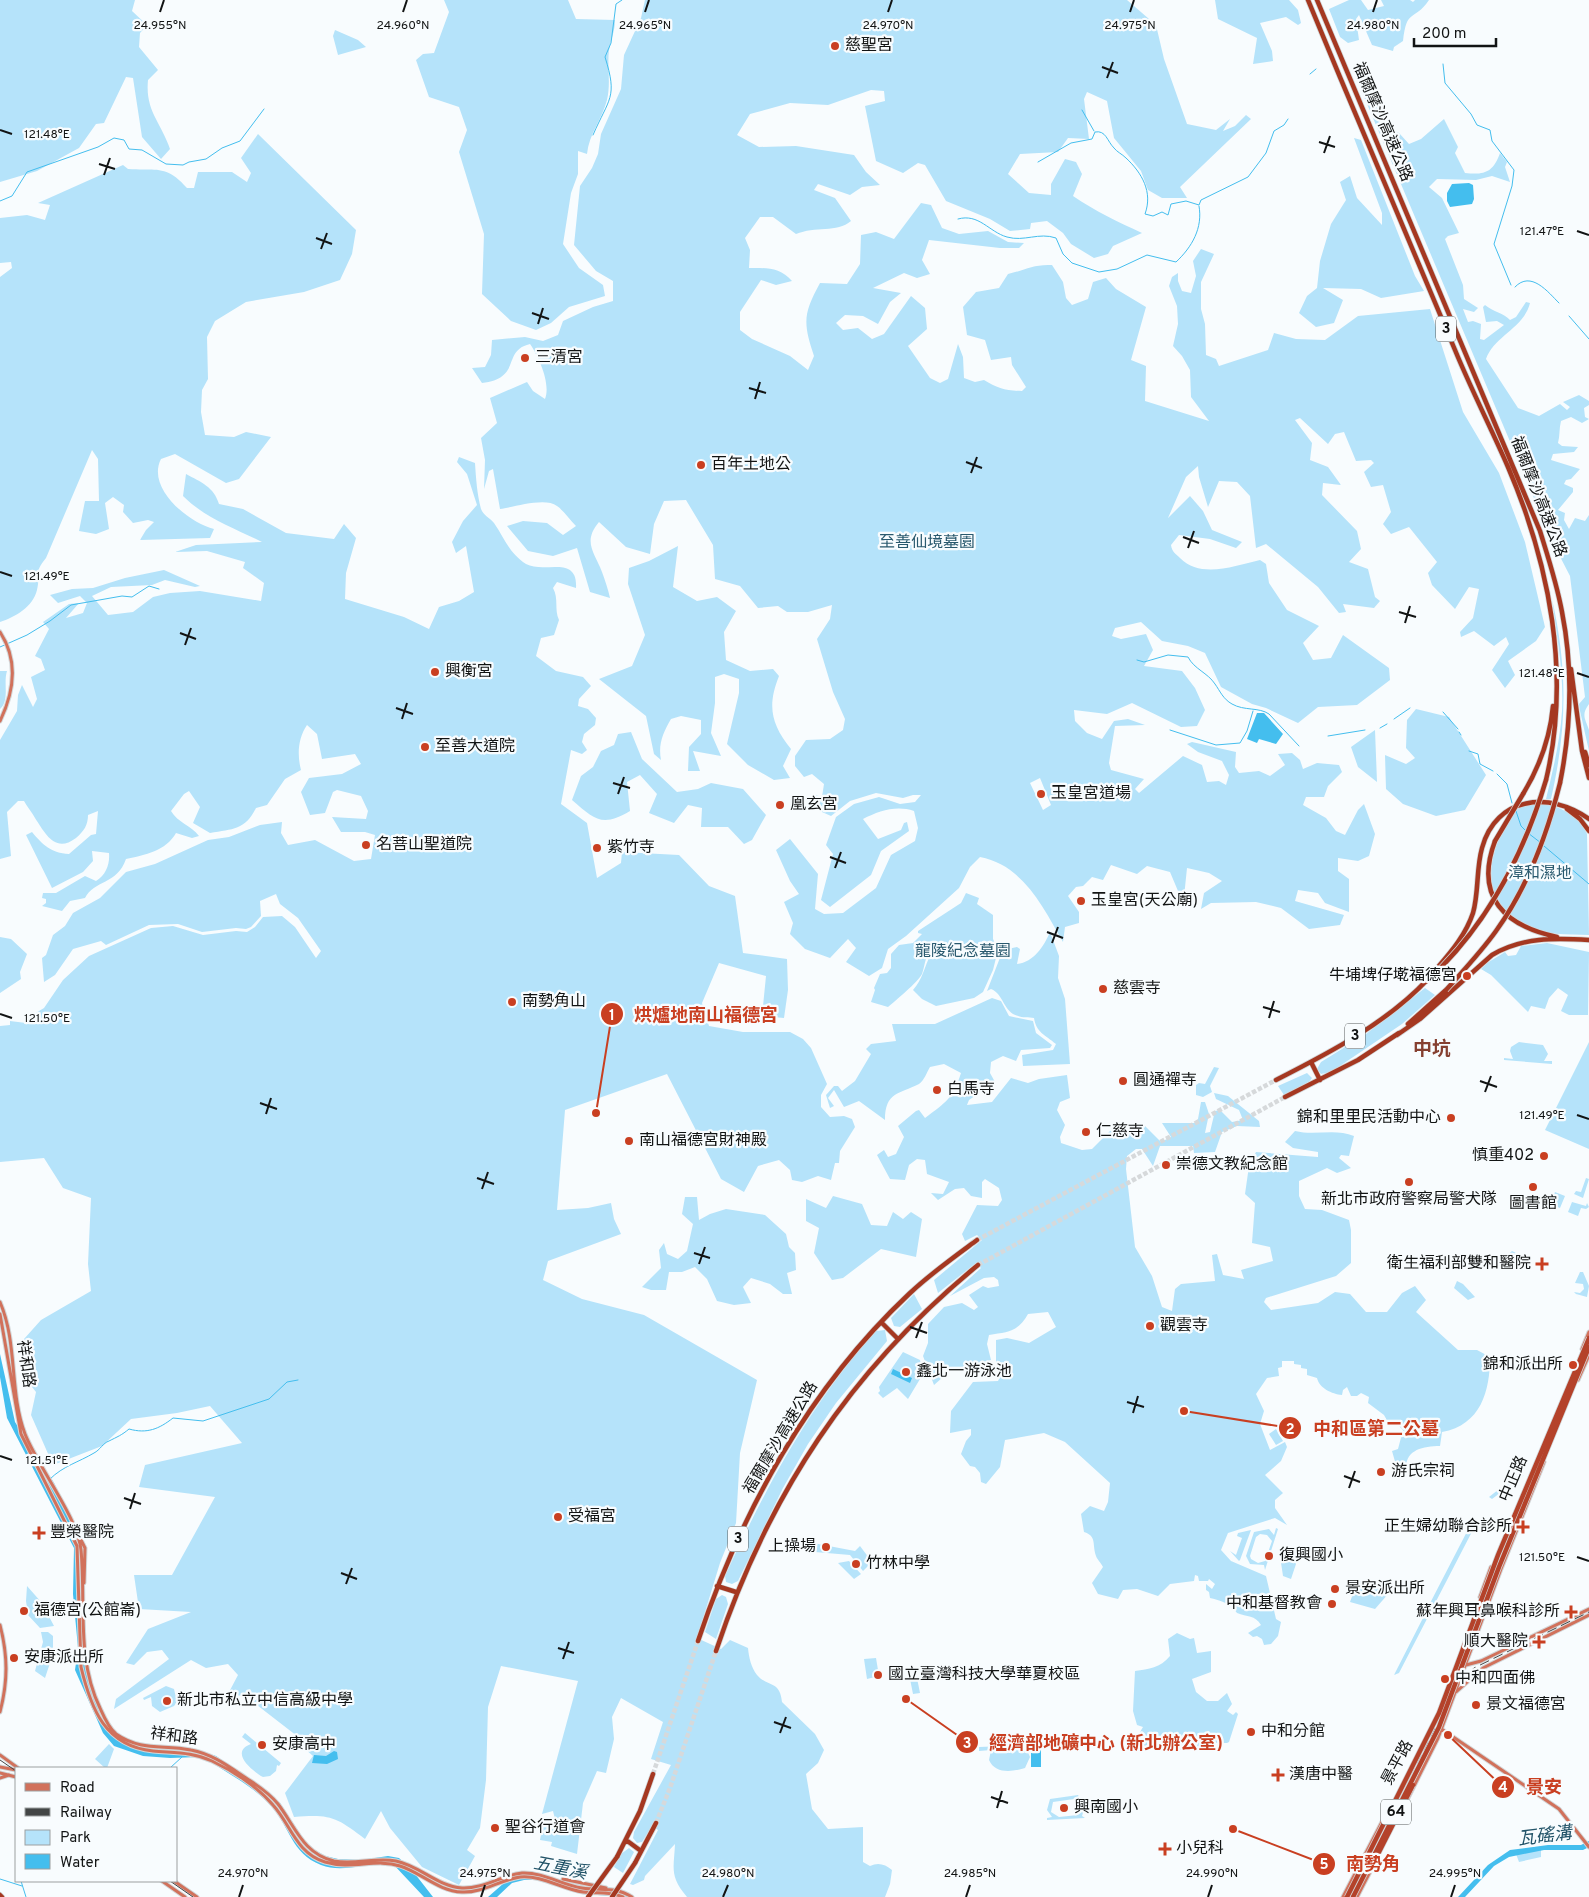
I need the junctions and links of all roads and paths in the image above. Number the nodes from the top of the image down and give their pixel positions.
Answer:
1 (1308, 0) edge
2 (1317, 0) edge
3 (0, 632) edge
4 (1568, 656) junction
5 (1557, 665) junction
6 (0, 721) edge
7 (1583, 750) junction
8 (1589, 765) edge
9 (1589, 778) edge
10 (1562, 806) junction
11 (1589, 819) edge
12 (1589, 831) edge
13 (1566, 939) junction
14 (1589, 940) edge
15 (1427, 981) junction
16 (1448, 992) junction
17 (1311, 1062) junction
18 (1276, 1080) tunnel mouth
19 (1320, 1080) junction
20 (1285, 1097) tunnel mouth
21 (977, 1240) tunnel mouth
22 (978, 1265) tunnel mouth
23 (0, 1302) edge
24 (0, 1314) edge
25 (881, 1322) junction
26 (1589, 1332) edge
27 (1589, 1338) edge
28 (898, 1339) junction
29 (1589, 1342) edge
30 (1589, 1347) edge
31 (1589, 1355) edge
32 (28, 1446) junction
33 (48, 1483) junction
34 (717, 1586) junction
35 (736, 1592) junction
36 (1589, 1609) edge
37 (1589, 1615) edge
38 (0, 1625) edge
39 (698, 1641) tunnel mouth
40 (716, 1651) tunnel mouth
41 (1466, 1665) junction
42 (1458, 1666) junction
43 (1465, 1670) junction
44 (1476, 1672) junction
45 (1458, 1685) junction
46 (1454, 1694) junction
47 (0, 1712) edge
48 (1432, 1724) junction
49 (1440, 1728) junction
50 (0, 1755) edge
51 (0, 1767) edge
52 (15, 1767) edge
53 (15, 1769) edge
54 (0, 1773) edge
55 (653, 1774) tunnel mouth
56 (14, 1776) edge
57 (0, 1778) edge
58 (656, 1823) tunnel mouth
59 (626, 1840) junction
60 (1589, 1847) edge
61 (642, 1852) junction
62 (1372, 1868) junction
63 (1367, 1877) junction
64 (563, 1879) dead end
65 (163, 1882) edge
66 (176, 1882) edge
67 (185, 1888) junction
68 (606, 1888) junction
69 (454, 1889) junction
70 (600, 1890) junction
71 (181, 1894) junction
72 (185, 1897) edge
73 (197, 1897) edge
74 (588, 1897) edge
75 (612, 1897) edge
76 (623, 1897) edge
77 (632, 1897) edge
78 (1345, 1897) edge
79 (1353, 1897) edge
80 (1357, 1897) edge

1 - 5 highway, 福爾摩沙高速公路 / 3
2 - 4 highway, 福爾摩沙高速公路 / 3
3 - 6 main road
4 - 7 highway
4 - 16 highway, 福爾摩沙高速公路 / 3, bridge
5 - 13 highway, bridge
5 - 15 highway, 福爾摩沙高速公路 / 3, bridge
7 - 8 highway
7 - 9 highway
10 - 11 highway
10 - 12 highway
10 - 15 highway, bridge
13 - 14 highway
13 - 16 highway
15 - 17 highway, 福爾摩沙高速公路 / 3
16 - 19 highway, 福爾摩沙高速公路 / 3
17 - 18 highway, 福爾摩沙高速公路 / 3
17 - 19 highway
19 - 20 highway, 福爾摩沙高速公路 / 3
21 - 25 highway, 福爾摩沙高速公路 / 3
22 - 28 highway, 福爾摩沙高速公路 / 3
23 - 32 main road, 祥和路
24 - 32 main road, 祥和路
25 - 28 highway
25 - 34 highway, 福爾摩沙高速公路 / 3
26 - 42 main road, 中正路
27 - 78 highway, 64, bridge
28 - 35 highway, 福爾摩沙高速公路 / 3
29 - 42 main road, 中正路
30 - 49 highway, 64, bridge
31 - 41 main road, 中正路
32 - 33 main road, 祥和路
33 - 69 main road, 祥和路
33 - 69 main road, 祥和路
34 - 35 highway
34 - 39 highway, 福爾摩沙高速公路 / 3
35 - 40 highway, 福爾摩沙高速公路 / 3
36 - 41 main road
37 - 44 main road
38 - 47 main road
41 - 42 main road
41 - 43 main road, 景平路
42 - 43 main road
42 - 45 main road, 中正路
42 - 48 main road, 景平路
43 - 44 main road
43 - 45 main road, 景平路
44 - 46 main road
45 - 46 main road, 景平路
46 - 49 main road, 景平路
48 - 49 main road
48 - 78 main road, 景平路
49 - 60 main road
49 - 62 main road, 景平路
49 - 62 highway, bridge
49 - 63 main road, 景平路
49 - 79 highway, 64, bridge
50 - 52 main road
51 - 53 main road
54 - 56 main road
55 - 59 highway
56 - 57 main road
58 - 61 highway
59 - 61 highway
59 - 74 highway, bridge
61 - 75 highway, bridge
62 - 63 main road, 景平路
63 - 80 main road, 景平路
64 - 68 main road
65 - 71 main road
66 - 67 main road
67 - 71 main road
67 - 73 main road
68 - 70 main road, 祥和路
68 - 77 main road, 祥和路
69 - 70 main road, 祥和路
70 - 76 main road, 祥和路
71 - 72 main road

